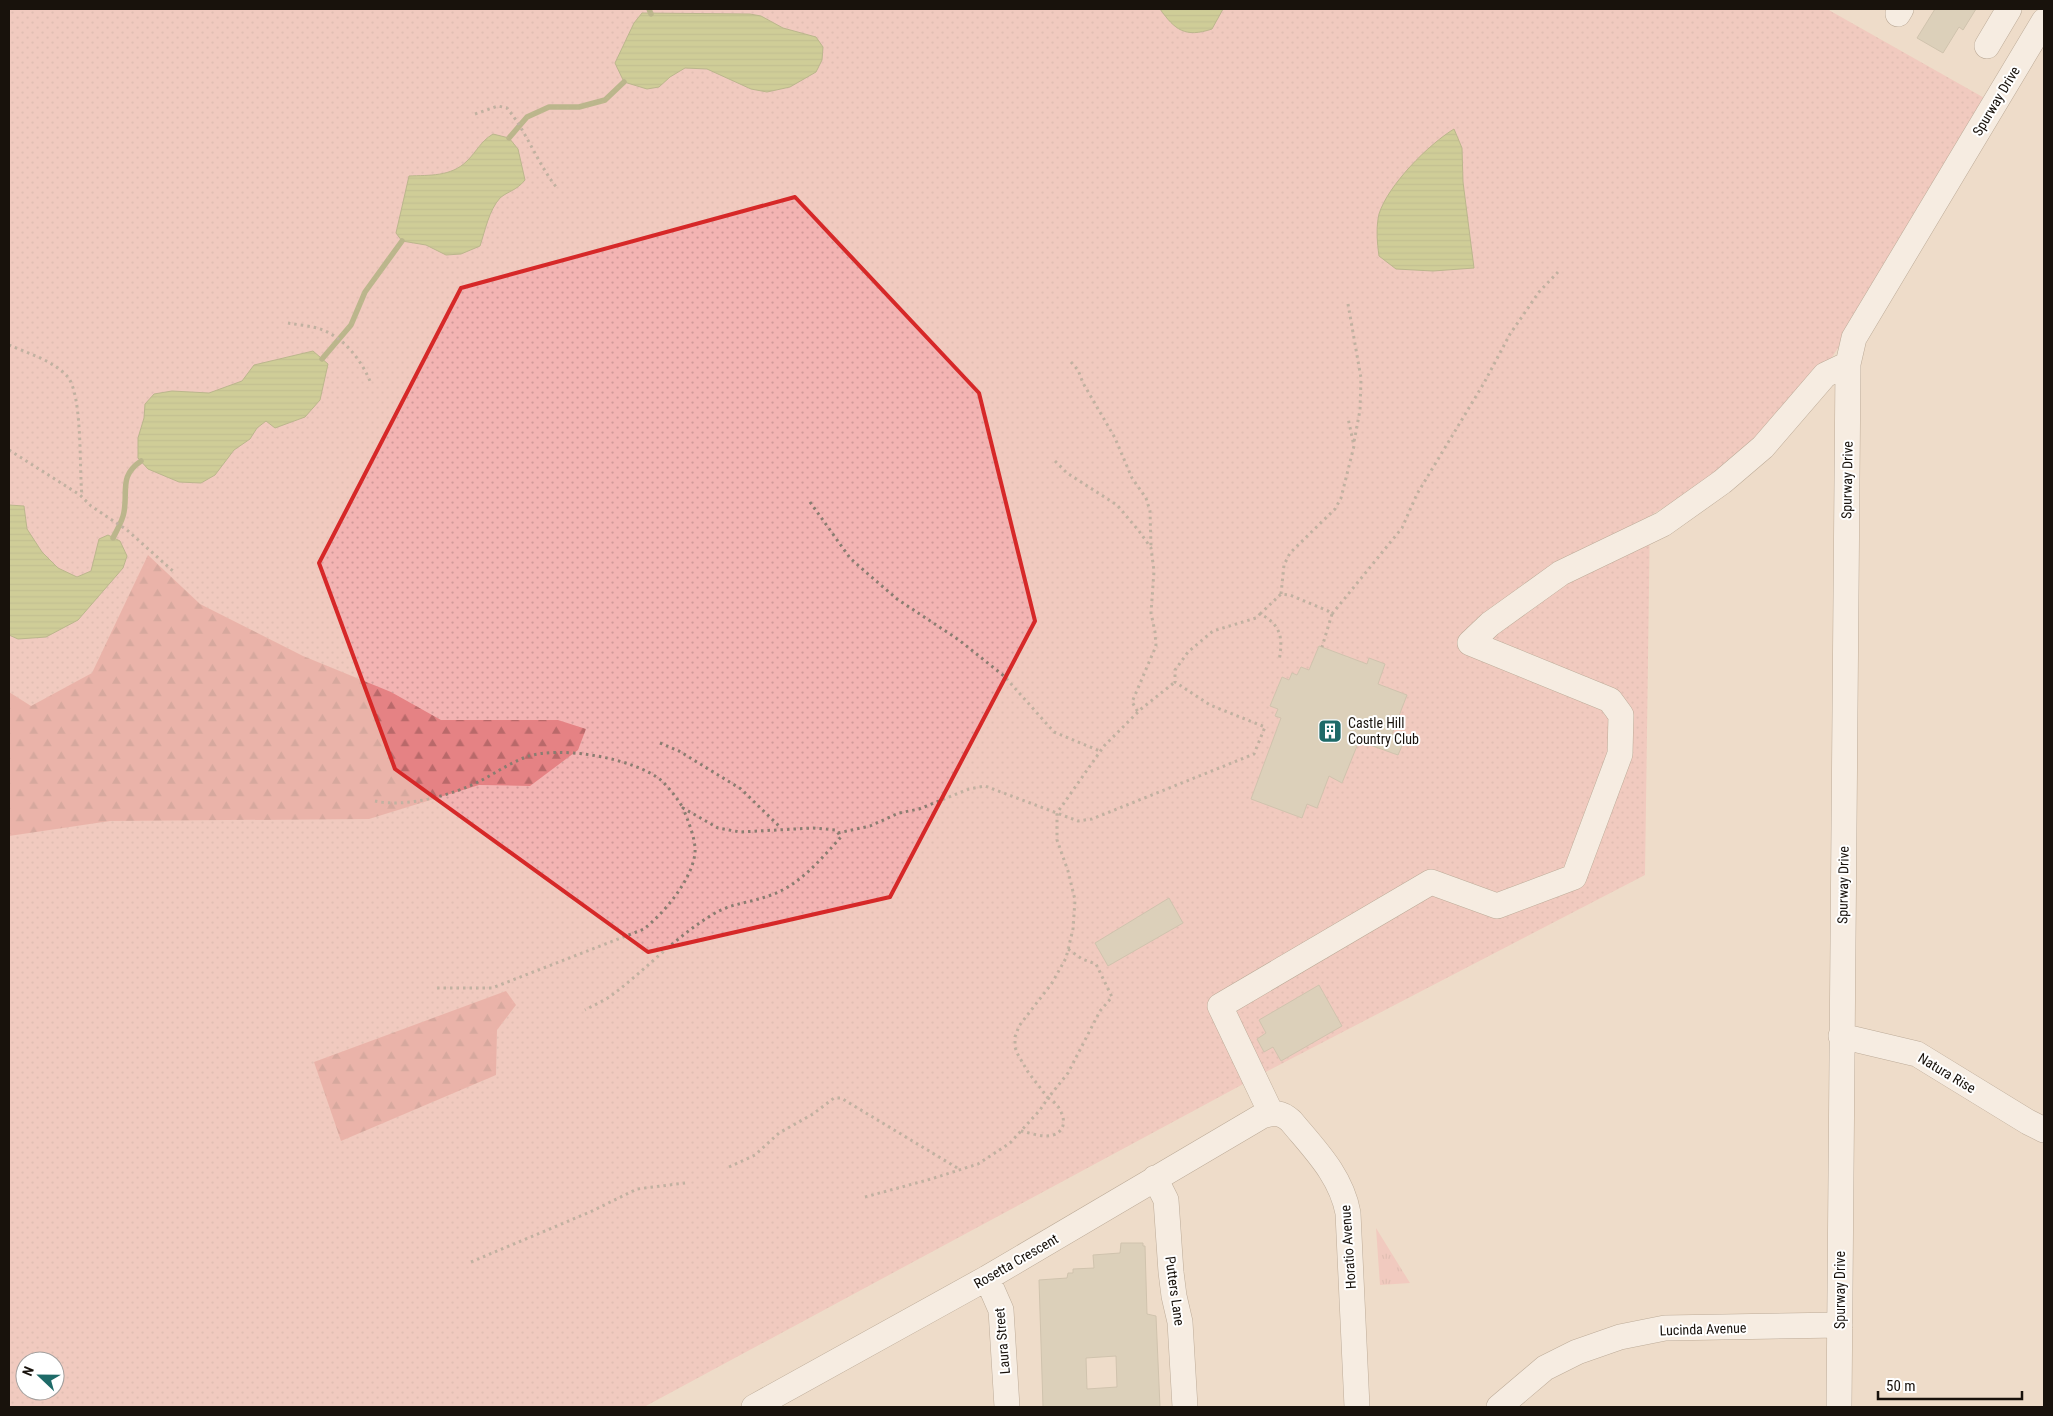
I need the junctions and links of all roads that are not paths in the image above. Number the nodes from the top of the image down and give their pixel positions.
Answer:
1 (2009, 9) edge
2 (2044, 21) edge
3 (1987, 46) dead end
4 (1848, 364) junction
5 (1841, 1036) junction
6 (1274, 1113) junction
7 (2044, 1130) edge
8 (1155, 1178) junction
9 (988, 1278) junction
10 (1840, 1326) junction
11 (754, 1407) edge
12 (1007, 1407) edge
13 (1185, 1407) edge
14 (1357, 1407) edge
15 (1499, 1407) edge
16 (1839, 1407) edge

1 - 3 street
2 - 4 street, Spurway Drive
4 - 5 street, Spurway Drive
4 - 6 street
5 - 7 street, Natura Rise
5 - 10 street, Spurway Drive
6 - 8 street, Rosetta Crescent
6 - 14 street, Horatio Avenue
8 - 9 street, Rosetta Crescent
8 - 13 street, Putters Lane
9 - 11 street, Rosetta Crescent
9 - 12 street, Laura Street
10 - 15 street, Lucinda Avenue
10 - 16 street, Spurway Drive

